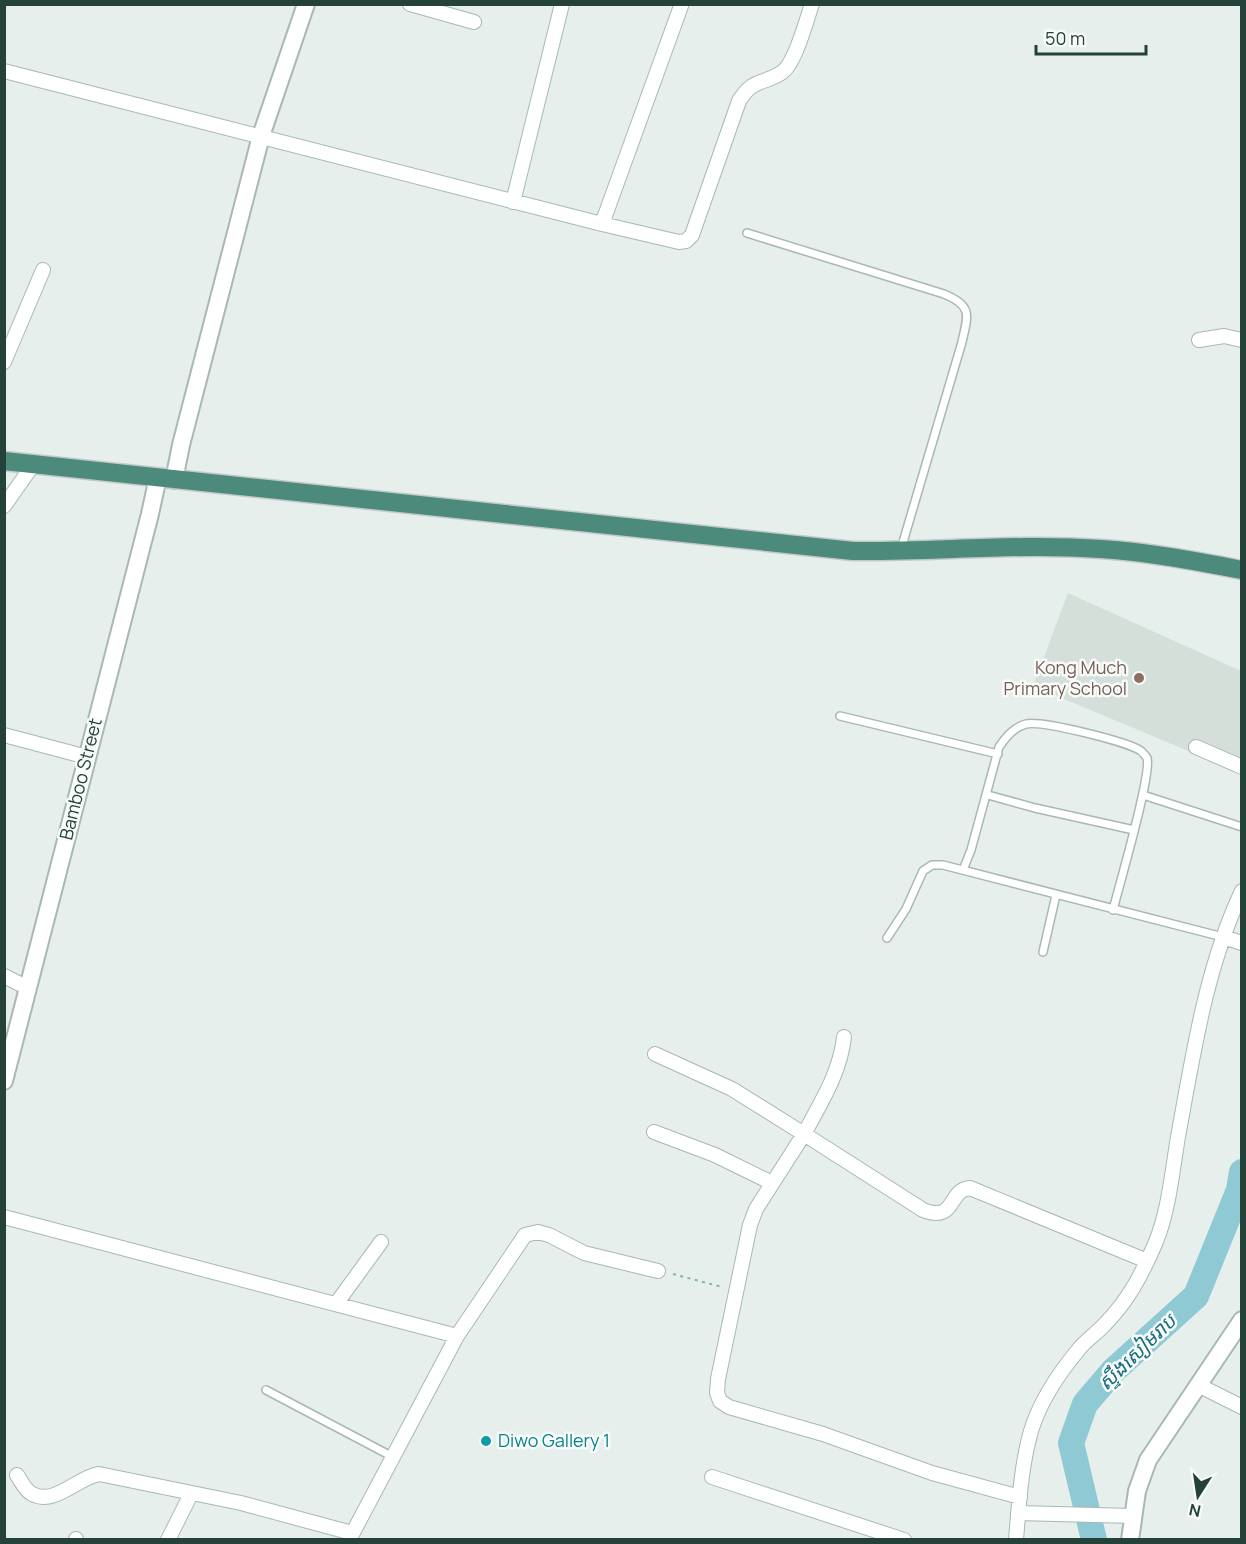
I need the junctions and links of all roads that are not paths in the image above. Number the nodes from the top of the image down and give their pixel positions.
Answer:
1 (306, 4) edge
2 (410, 4) edge
3 (562, 4) edge
4 (812, 4) edge
5 (681, 6) dead end
6 (474, 22) dead end
7 (4, 71) edge
8 (261, 136) junction
9 (513, 202) junction
10 (602, 224) junction
11 (747, 233) dead end
12 (43, 270) dead end
13 (1199, 340) dead end
14 (1242, 340) edge
15 (4, 362) edge
16 (4, 461) edge
17 (33, 465) junction
18 (166, 478) junction
19 (4, 506) edge
20 (900, 551) junction
21 (1242, 570) edge
22 (840, 716) dead end
23 (4, 735) edge
24 (1196, 747) dead end
25 (998, 754) junction
26 (87, 757) junction
27 (1242, 767) edge
28 (988, 795) junction
29 (1143, 795) junction
30 (1242, 827) edge
31 (1134, 830) junction
32 (963, 870) junction
33 (1242, 891) edge
34 (1056, 895) junction
35 (1113, 910) junction
36 (887, 938) dead end
37 (1232, 940) edge
38 (1043, 952) dead end
39 (4, 976) edge
40 (28, 988) junction
41 (844, 1037) dead end
42 (655, 1054) dead end
43 (4, 1081) edge
44 (654, 1132) dead end
45 (804, 1134) junction
46 (772, 1183) junction
47 (4, 1217) edge
48 (381, 1242) dead end
49 (1147, 1261) junction
50 (658, 1270) road end
51 (336, 1304) junction
52 (1242, 1320) edge
53 (457, 1336) junction
54 (1198, 1385) junction
55 (266, 1390) dead end
56 (1242, 1407) edge
57 (393, 1457) junction
58 (17, 1475) dead end
59 (712, 1477) dead end
60 (191, 1494) junction
61 (1020, 1497) junction
62 (1018, 1513) junction
63 (1132, 1516) junction
64 (350, 1538) edge
65 (168, 1539) edge
66 (904, 1539) edge
67 (1016, 1539) edge
68 (1130, 1539) edge

1 - 8 street, Bamboo Street
2 - 6 street
3 - 9 street
4 - 10 street
5 - 10 street
7 - 8 street
8 - 9 street
8 - 18 street, Bamboo Street
9 - 10 street
11 - 20 lane
12 - 15 street
13 - 14 street
16 - 17 highway
17 - 18 highway
17 - 19 street
18 - 20 highway
18 - 26 street, Bamboo Street
20 - 21 highway
22 - 25 lane
23 - 26 street
24 - 27 street
25 - 28 lane
25 - 29 lane
26 - 40 street, Bamboo Street
28 - 31 lane
28 - 32 lane
29 - 30 lane
29 - 31 lane
31 - 35 lane
32 - 34 lane
32 - 36 lane
33 - 37 street
34 - 35 lane
34 - 38 lane
35 - 37 lane
37 - 49 street
39 - 40 street
40 - 43 street, Bamboo Street
41 - 45 street
42 - 45 street
44 - 46 street
45 - 46 street
45 - 49 street
46 - 61 street
47 - 51 street
48 - 51 street
49 - 61 street
50 - 53 street
51 - 53 street
52 - 54 street
53 - 57 street
54 - 56 street
54 - 63 street
55 - 57 lane
57 - 64 street
58 - 60 street
59 - 66 street
60 - 64 street
60 - 65 street
61 - 62 street
62 - 63 street
62 - 67 street
63 - 68 street

